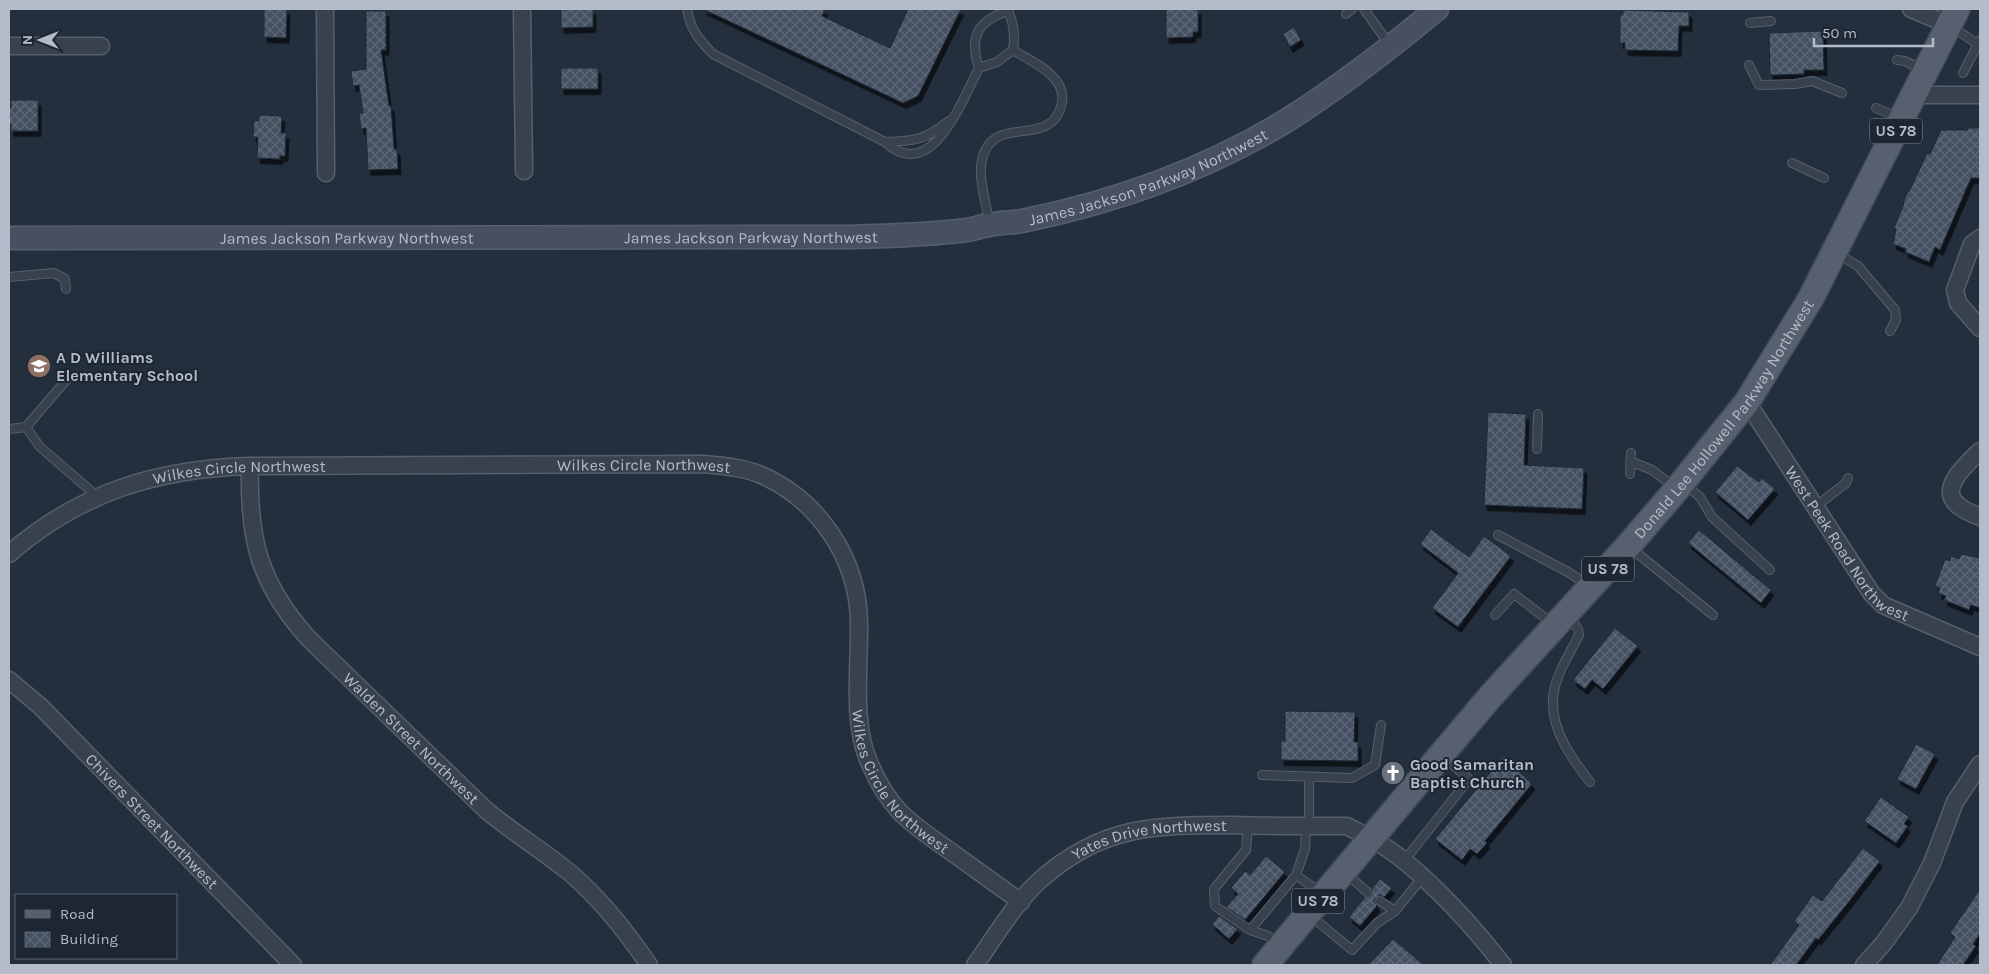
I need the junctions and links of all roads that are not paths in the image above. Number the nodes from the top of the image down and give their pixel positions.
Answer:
1 (325, 9) edge
2 (522, 9) edge
3 (686, 9) edge
4 (1364, 9) edge
5 (1437, 9) edge
6 (1911, 9) edge
7 (1008, 10) edge
8 (1953, 17) edge
9 (1771, 21) dead end
10 (1750, 22) dead end
11 (1979, 44) edge
12 (9, 46) edge
13 (101, 46) dead end
14 (1391, 46) junction
15 (1013, 50) junction
16 (1897, 60) dead end
17 (1749, 65) dead end
18 (979, 68) junction
19 (1926, 71) junction
20 (1963, 74) dead end
21 (1842, 93) dead end
22 (1914, 95) junction
23 (1980, 95) edge
24 (1876, 108) dead end
25 (951, 120) junction
26 (1902, 120) junction
27 (885, 142) junction
28 (1792, 163) dead end
29 (524, 171) dead end
30 (326, 173) dead end
31 (1824, 178) dead end
32 (990, 224) junction
33 (9, 238) edge
34 (1980, 238) edge
35 (1834, 252) junction
36 (9, 277) edge
37 (66, 289) dead end
38 (1980, 328) edge
39 (1890, 331) dead end
40 (68, 378) dead end
41 (1747, 402) junction
42 (1538, 414) dead end
43 (26, 428) junction
44 (9, 429) edge
45 (1537, 449) dead end
46 (1980, 451) edge
47 (250, 466) junction
48 (1630, 474) dead end
49 (1848, 478) dead end
50 (1680, 486) junction
51 (99, 497) junction
52 (1815, 507) junction
53 (1980, 517) edge
54 (1498, 535) dead end
55 (1628, 546) junction
56 (9, 554) edge
57 (1770, 570) dead end
58 (1591, 587) junction
59 (1495, 615) dead end
60 (1713, 615) dead end
61 (1561, 620) junction
62 (1980, 647) edge
63 (9, 680) edge
64 (1382, 725) dead end
65 (1441, 754) junction
66 (1980, 764) edge
67 (1262, 775) dead end
68 (1309, 777) junction
69 (1590, 782) dead end
70 (1248, 826) junction
71 (1308, 826) junction
72 (1372, 838) junction
73 (1404, 861) junction
74 (1344, 871) junction
75 (1296, 875) junction
76 (1422, 878) junction
77 (1368, 893) dead end
78 (1021, 902) junction
79 (1380, 902) dead end
80 (1316, 904) junction
81 (1396, 911) junction
82 (1250, 930) junction
83 (1281, 946) junction
84 (293, 965) edge
85 (650, 965) edge
86 (975, 965) edge
87 (1266, 965) edge
88 (1503, 965) edge
89 (1864, 965) edge

1 - 30 street
2 - 29 street
3 - 27 lane
4 - 14 lane
5 - 14 main road, James Jackson Parkway Northwest
6 - 8 street
7 - 15 lane
7 - 18 lane
8 - 11 lane
8 - 19 main road, Donald Lee Hollowell Parkway Northwest / US 78
9 - 10 lane
11 - 20 lane
12 - 13 street
14 - 32 main road, James Jackson Parkway Northwest
15 - 18 lane
15 - 32 lane
16 - 19 lane
17 - 21 lane
18 - 25 lane
19 - 22 main road, Donald Lee Hollowell Parkway Northwest / US 78
22 - 23 street
22 - 26 main road, Donald Lee Hollowell Parkway Northwest / US 78
24 - 26 lane
25 - 27 lane
25 - 27 lane
26 - 35 main road, Donald Lee Hollowell Parkway Northwest / US 78
28 - 31 lane
32 - 33 main road, James Jackson Parkway Northwest
34 - 38 street
35 - 39 lane
35 - 41 main road, Donald Lee Hollowell Parkway Northwest / US 78
36 - 37 lane
40 - 43 lane
41 - 50 main road, Donald Lee Hollowell Parkway Northwest / US 78
41 - 52 street, West Peek Road Northwest
42 - 45 lane
43 - 44 lane
43 - 51 lane
46 - 53 street
47 - 51 street, Wilkes Circle Northwest
47 - 78 street, Wilkes Circle Northwest
47 - 85 street, Walden Street Northwest
48 - 50 lane
49 - 52 lane
50 - 55 main road, Donald Lee Hollowell Parkway Northwest / US 78
50 - 57 lane
51 - 56 street, Wilkes Circle Northwest
52 - 62 street, West Peek Road Northwest
54 - 58 lane
55 - 58 main road, Donald Lee Hollowell Parkway Northwest / US 78
55 - 60 lane
58 - 61 main road, Donald Lee Hollowell Parkway Northwest / US 78
59 - 61 lane
61 - 65 main road, Donald Lee Hollowell Parkway Northwest / US 78
61 - 69 lane
63 - 84 street, Chivers Street Northwest
64 - 68 lane
65 - 72 main road, Donald Lee Hollowell Parkway Northwest / US 78
65 - 73 lane
66 - 89 street
67 - 68 lane
68 - 71 lane
70 - 71 street, Yates Drive Northwest
70 - 78 street, Yates Drive Northwest
70 - 82 lane
71 - 72 street, Yates Drive Northwest
71 - 75 lane
72 - 73 street, Yates Drive Northwest
72 - 74 main road, Donald Lee Hollowell Parkway Northwest / US 78
73 - 76 street, Yates Drive Northwest
74 - 77 lane
74 - 80 main road, Donald Lee Hollowell Parkway Northwest / US 78
75 - 80 lane
75 - 82 lane
76 - 81 lane
76 - 88 street, Yates Drive Northwest
78 - 86 street, Yates Drive Northwest
79 - 81 lane
80 - 81 lane
80 - 83 main road, Donald Lee Hollowell Parkway Northwest / US 78
82 - 83 lane
83 - 87 main road, Donald Lee Hollowell Parkway Northwest / US 78

